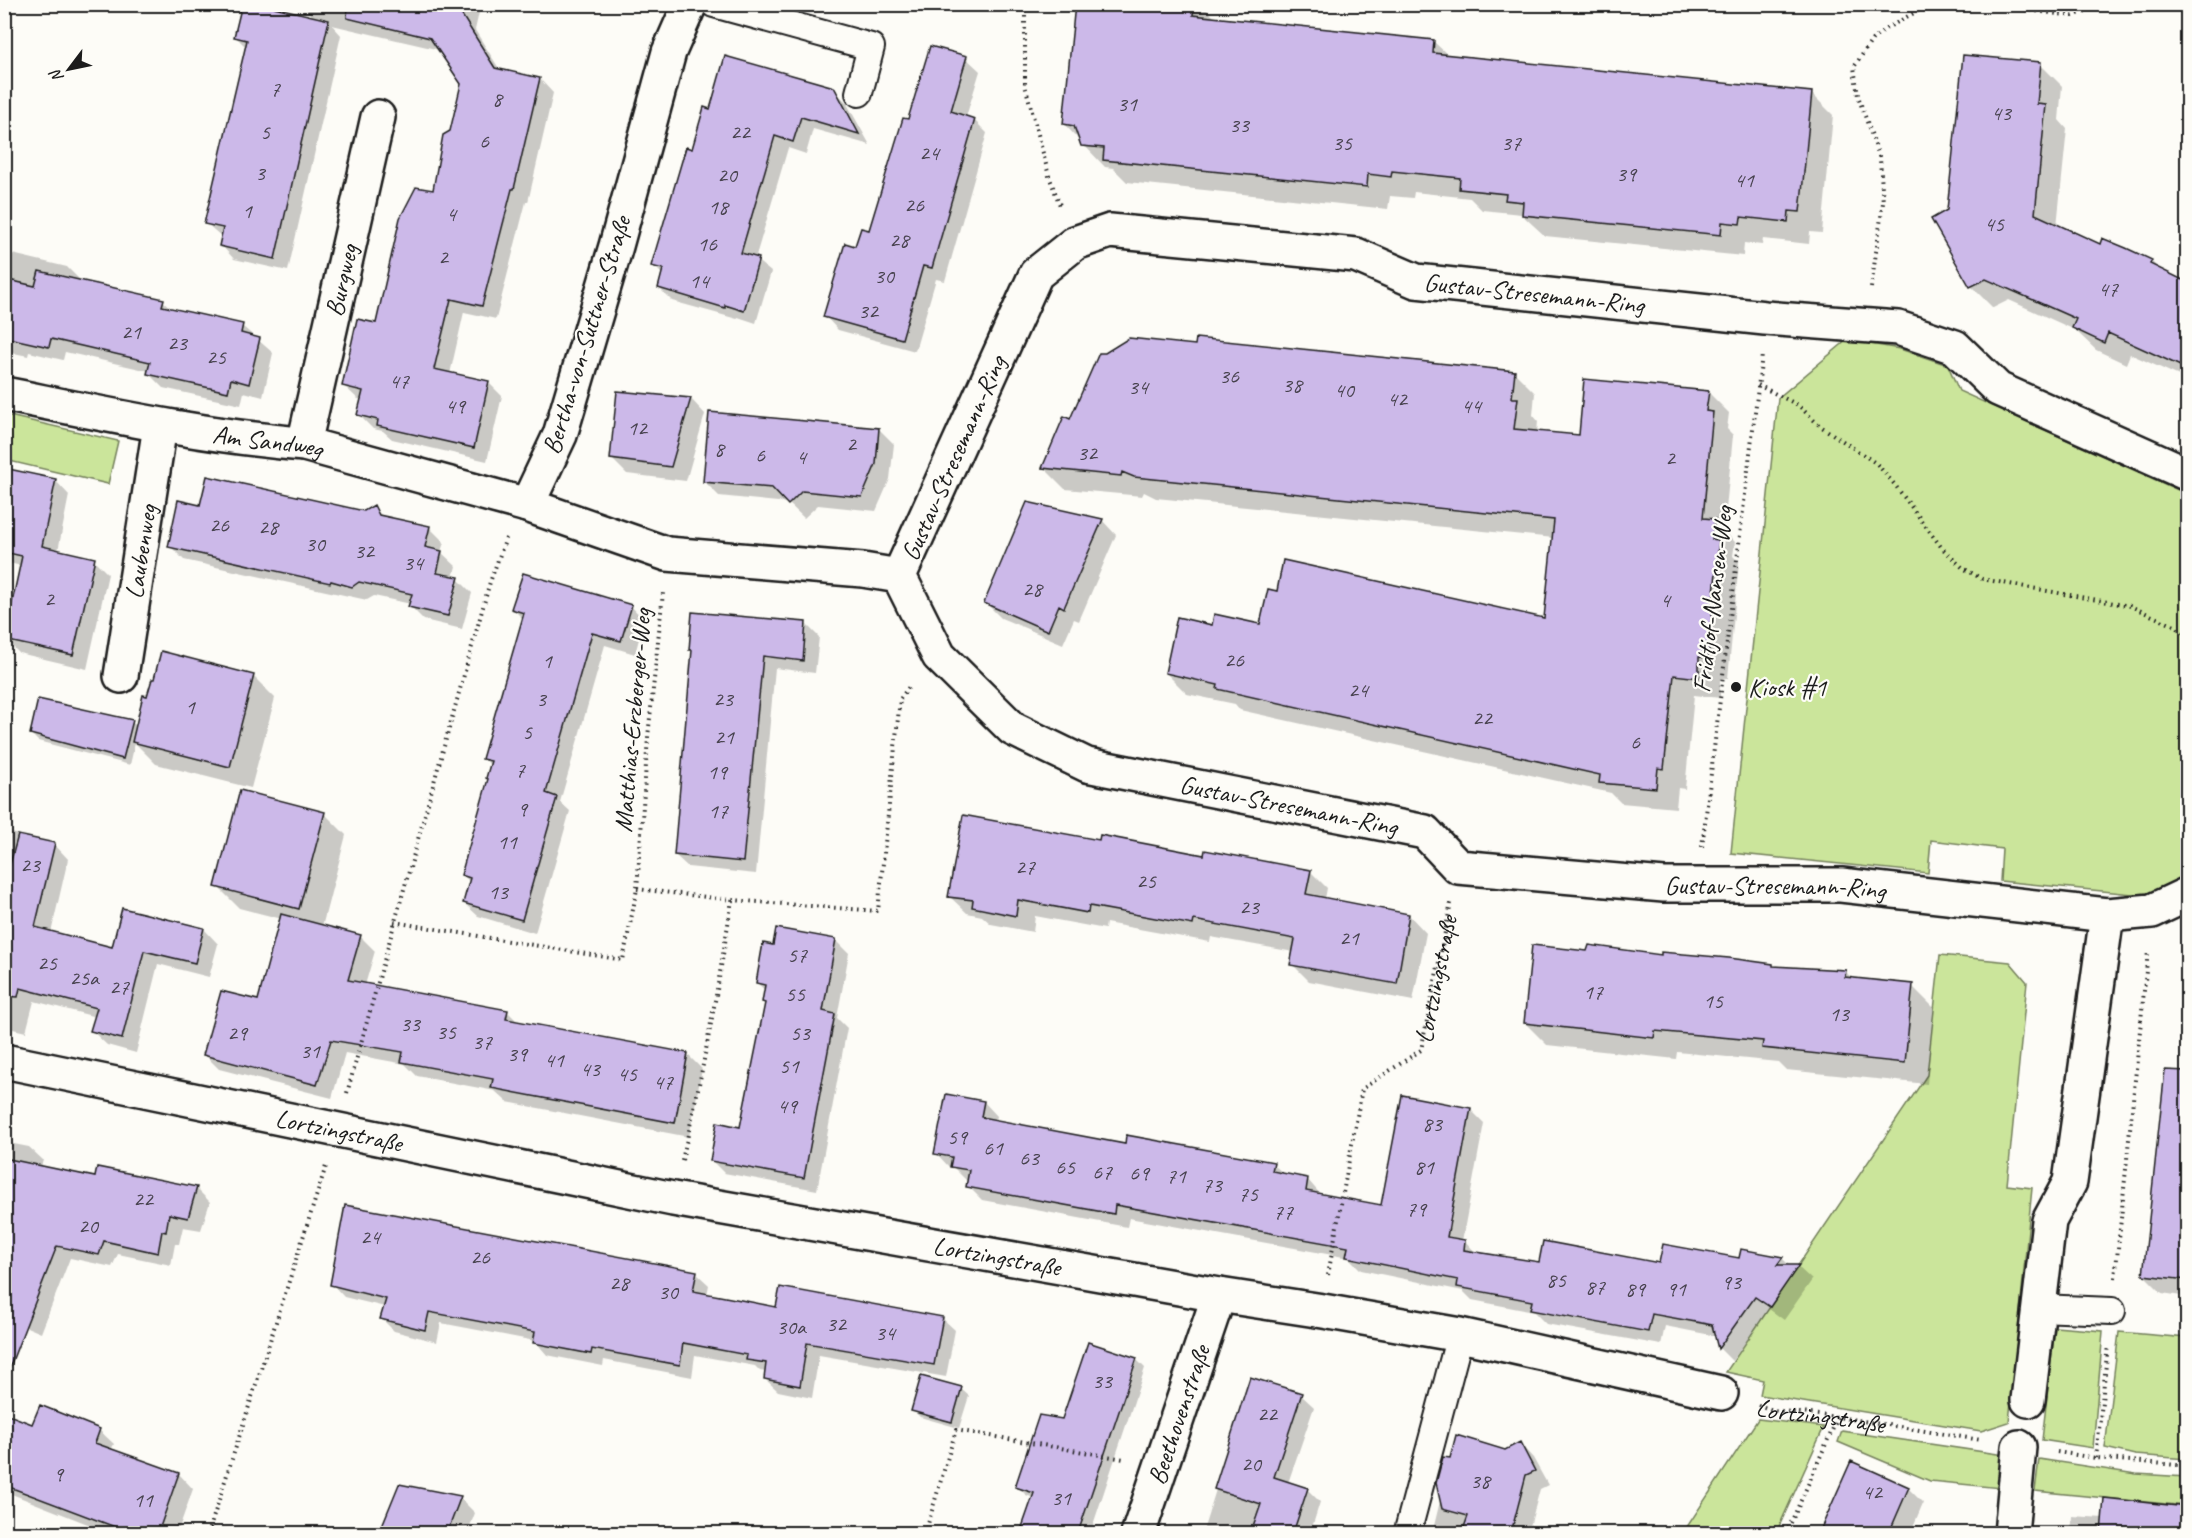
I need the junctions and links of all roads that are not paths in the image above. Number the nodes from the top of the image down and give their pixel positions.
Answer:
1 (690, 4) edge
2 (714, 4) edge
3 (859, 93) dead end
4 (378, 117) dead end
5 (4, 394) edge
6 (160, 426) junction
7 (304, 444) junction
8 (2187, 474) edge
9 (527, 505) junction
10 (899, 576) junction
11 (121, 676) dead end
12 (2187, 894) edge
13 (2107, 915) junction
14 (4, 1061) edge
15 (1219, 1295) junction
16 (2039, 1308) junction
17 (2112, 1311) road end
18 (1460, 1335) junction
19 (1720, 1393) road end
20 (2028, 1400) dead end
21 (2019, 1447) road end
22 (1138, 1533) edge
23 (1407, 1533) edge
24 (2011, 1533) edge

1 - 9 street, Bertha-von-Suttner-Straße
2 - 3 lane
4 - 7 street, Burgweg
5 - 6 street, Am Sandweg
6 - 7 street, Am Sandweg
6 - 11 street, Laubenweg
7 - 9 street, Am Sandweg
8 - 10 street, Gustav-Stresemann-Ring
9 - 10 street
10 - 13 street, Gustav-Stresemann-Ring
12 - 13 street, Gustav-Stresemann-Ring
13 - 16 street
14 - 15 street, Lortzingstraße
15 - 18 street, Lortzingstraße
15 - 22 street, Beethovenstraße
16 - 17 lane
16 - 20 street
18 - 19 street, Lortzingstraße
18 - 23 lane
21 - 24 street

